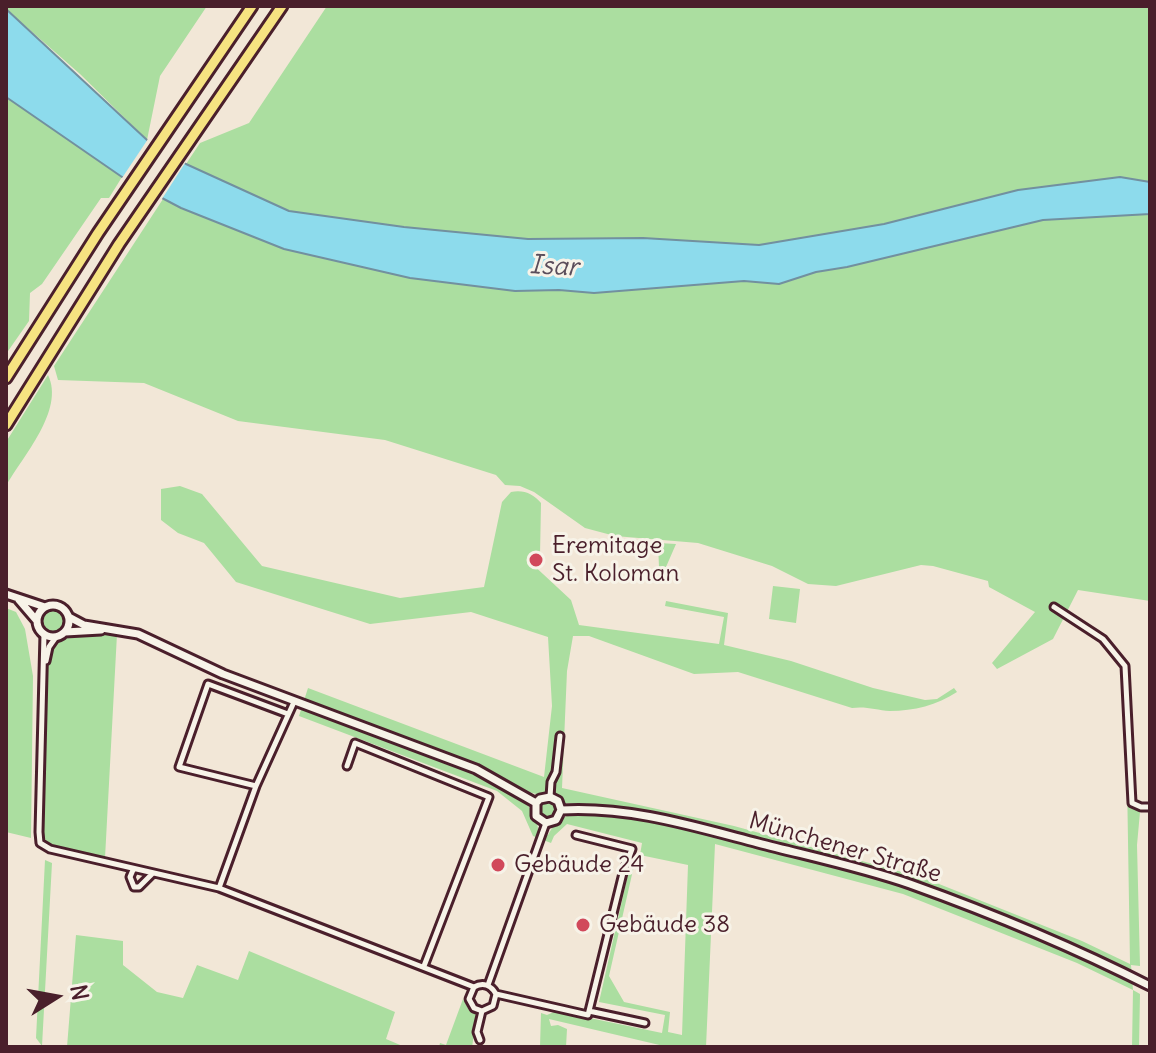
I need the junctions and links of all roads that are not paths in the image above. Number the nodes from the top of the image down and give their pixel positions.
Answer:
1 (252, 6) edge
2 (282, 6) edge
3 (6, 378) edge
4 (6, 425) edge
5 (6, 594) edge
6 (17, 599) junction
7 (45, 607) junction
8 (1054, 607) dead end
9 (69, 617) junction
10 (37, 621) junction
11 (107, 629) junction
12 (64, 632) junction
13 (44, 634) junction
14 (56, 637) junction
15 (44, 669) junction
16 (294, 702) junction
17 (288, 714) junction
18 (560, 736) dead end
19 (347, 766) dead end
20 (256, 786) junction
21 (550, 797) junction
22 (536, 803) junction
23 (1150, 807) edge
24 (561, 810) junction
25 (546, 823) junction
26 (576, 835) dead end
27 (133, 870) junction
28 (152, 874) junction
29 (219, 888) junction
30 (424, 966) junction
31 (488, 985) junction
32 (1150, 986) edge
33 (474, 987) junction
34 (496, 994) junction
35 (482, 1011) junction
36 (589, 1011) junction
37 (645, 1023) dead end
38 (480, 1040) dead end

1 - 3 highway
2 - 4 highway
5 - 6 main road
6 - 7 main road
6 - 10 main road
7 - 9 main road
7 - 10 main road
8 - 23 street
9 - 11 main road
9 - 12 main road
10 - 13 main road
11 - 12 main road
11 - 16 main road
12 - 14 main road
13 - 14 main road
13 - 15 street
14 - 15 street
15 - 27 street
16 - 17 street
16 - 22 main road
17 - 20 street
17 - 20 street
18 - 21 street
19 - 30 street
20 - 29 street
21 - 22 main road
21 - 24 main road
22 - 25 main road
24 - 25 main road
24 - 32 main road, Münchener Straße
25 - 31 street
26 - 36 street
27 - 28 street
27 - 28 street
28 - 29 street
29 - 30 street
30 - 33 street
31 - 33 street
31 - 34 street
33 - 35 street
34 - 35 street
34 - 36 street
35 - 38 street
36 - 37 street

